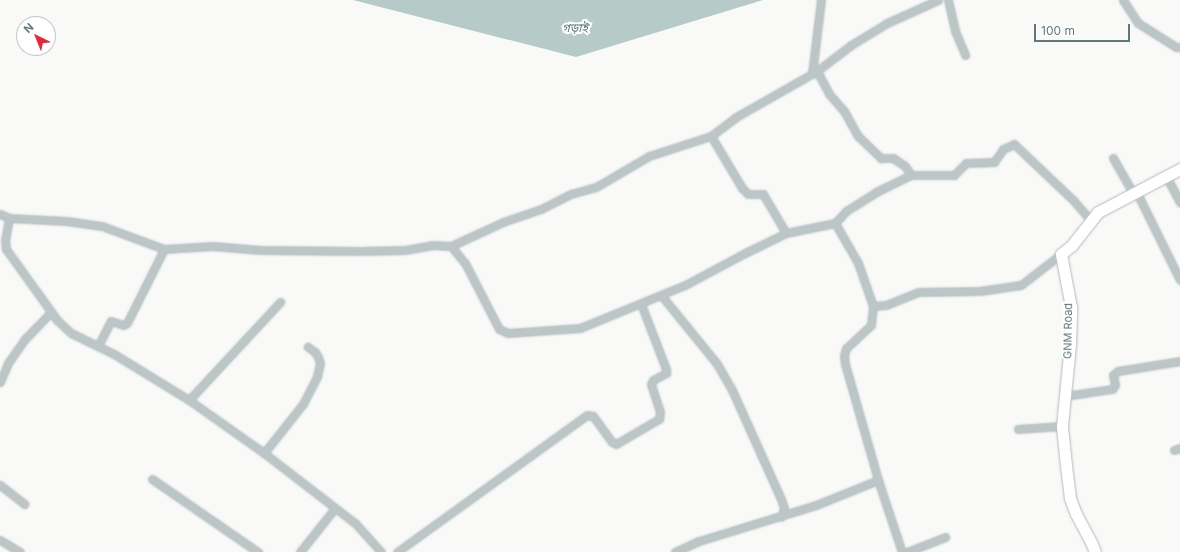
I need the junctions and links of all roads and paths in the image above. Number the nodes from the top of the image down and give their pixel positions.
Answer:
1 (821, 0) edge
2 (938, 0) edge
3 (948, 0) edge
4 (1123, 0) edge
5 (1178, 47) edge
6 (965, 55) dead end
7 (814, 73) junction
8 (711, 136) junction
9 (1113, 158) dead end
10 (1180, 169) edge
11 (912, 175) junction
12 (1166, 176) junction
13 (1134, 192) junction
14 (1180, 202) edge
15 (0, 214) edge
16 (9, 218) junction
17 (1091, 221) junction
18 (835, 223) junction
19 (786, 234) junction
20 (2, 242) edge
21 (450, 246) junction
22 (164, 250) junction
23 (1061, 254) junction
24 (1180, 280) edge
25 (661, 295) junction
26 (280, 302) dead end
27 (641, 304) junction
28 (873, 306) junction
29 (51, 312) junction
30 (98, 346) junction
31 (308, 347) dead end
32 (1180, 362) edge
33 (0, 382) edge
34 (1065, 396) junction
35 (189, 400) junction
36 (1062, 426) junction
37 (1018, 429) dead end
38 (264, 453) junction
39 (152, 479) dead end
40 (878, 480) junction
41 (0, 485) edge
42 (24, 504) dead end
43 (335, 508) junction
44 (781, 516) junction
45 (945, 537) dead end
46 (0, 540) edge
47 (20, 552) edge
48 (258, 552) edge
49 (300, 552) edge
50 (381, 552) edge
51 (397, 552) edge
52 (675, 552) edge
53 (902, 552) edge
54 (907, 552) edge
55 (1095, 552) edge

1 - 7 street
2 - 7 street
3 - 6 street
4 - 5 street
7 - 8 street
7 - 11 street
8 - 19 street
8 - 21 street
9 - 13 street
10 - 12 street
11 - 17 street
11 - 18 street
12 - 13 street
12 - 14 street
13 - 17 street
13 - 24 street
15 - 16 street
16 - 20 street
16 - 22 street
17 - 23 street
18 - 19 street
18 - 28 street
19 - 25 street
20 - 29 street
21 - 22 street
21 - 27 street
22 - 30 street
23 - 28 street
23 - 34 street, GNM Road
25 - 27 street
25 - 44 street
26 - 35 street
27 - 51 street
28 - 40 street
29 - 30 street
29 - 33 street
30 - 35 street
31 - 38 street
32 - 34 street
34 - 36 street, GNM Road
35 - 38 street
36 - 37 street
36 - 55 street, GNM Road
38 - 43 street
39 - 48 street
40 - 44 street
40 - 53 street
41 - 42 street
43 - 49 street
43 - 50 street
44 - 52 street
45 - 54 street
46 - 47 street

